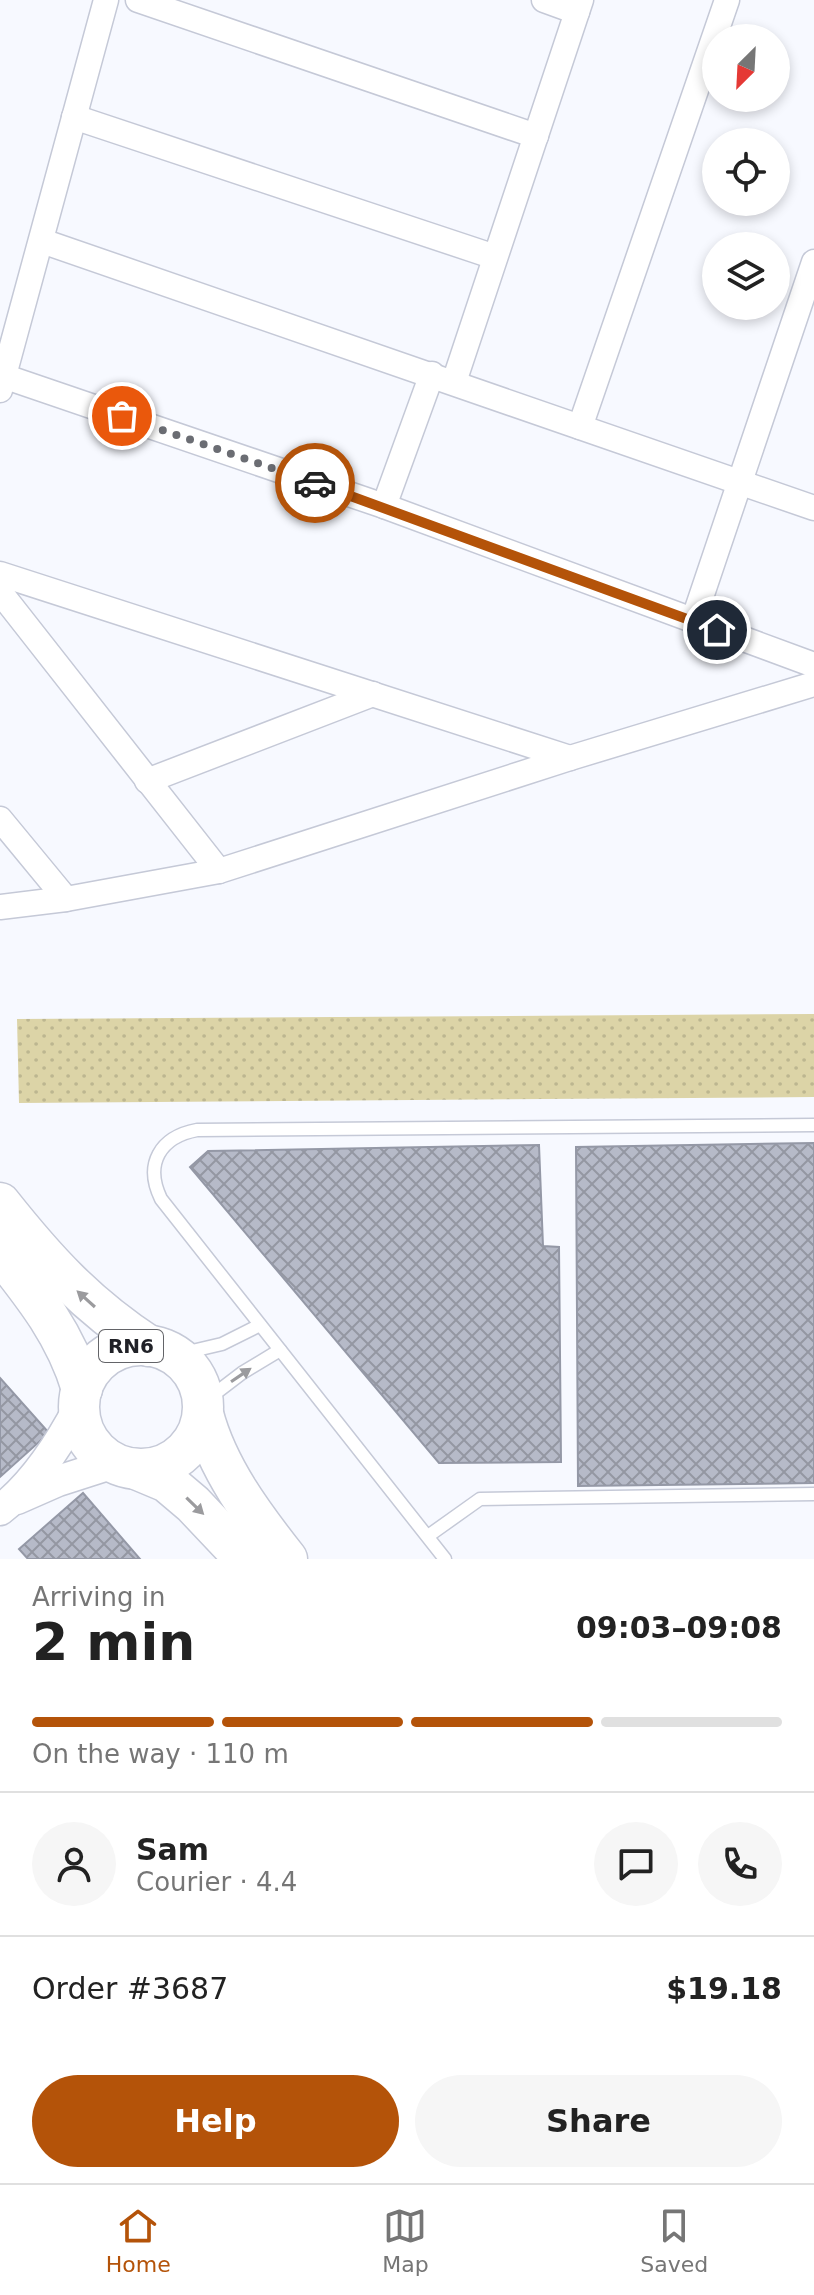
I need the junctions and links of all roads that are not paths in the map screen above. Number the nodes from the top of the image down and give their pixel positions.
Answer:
1 (106, 0) edge
2 (138, 0) edge
3 (544, 0) edge
4 (727, 0) edge
5 (579, 6) edge
6 (74, 117) junction
7 (536, 136) junction
8 (42, 241) junction
9 (495, 257) junction
10 (814, 262) edge
11 (443, 378) junction
12 (3, 384) edge
13 (580, 427) junction
14 (740, 483) junction
15 (384, 506) junction
16 (814, 508) edge
17 (0, 574) edge
18 (0, 592) edge
19 (693, 621) junction
20 (814, 665) edge
21 (814, 684) edge
22 (373, 694) junction
23 (570, 758) junction
24 (147, 781) junction
25 (0, 819) edge
26 (219, 871) junction
27 (66, 899) junction
28 (0, 907) edge
29 (814, 1125) edge
30 (0, 1203) edge
31 (0, 1252) edge
32 (260, 1325) junction
33 (162, 1350) junction
34 (280, 1350) junction
35 (80, 1398) junction
36 (203, 1408) junction
37 (125, 1466) junction
38 (814, 1494) edge
39 (6, 1506) edge
40 (428, 1536) junction
41 (245, 1559) edge
42 (287, 1559) edge
43 (445, 1559) edge

1 - 6 street
2 - 7 street
3 - 5 street
4 - 13 street
5 - 7 street
6 - 8 street
6 - 9 street
7 - 9 street
8 - 11 street
8 - 12 street
9 - 11 street
10 - 14 street
11 - 13 street
11 - 15 street
12 - 15 street
13 - 14 street
14 - 16 street
14 - 19 street
15 - 19 street
17 - 22 street
18 - 24 street
19 - 20 street
21 - 23 street
22 - 23 street
22 - 24 street
23 - 26 street
24 - 26 street
25 - 27 street
26 - 27 street
27 - 28 street
29 - 32 lane
33 -> 30 highway, RN6
31 - 35 highway, RN6
32 - 33 lane
32 - 34 lane
33 - 35 highway, RN6
33 - 36 highway, RN6
36 -> 34 lane
34 - 40 lane
35 - 37 highway, RN6
35 - 39 street
36 - 37 highway
36 - 42 highway, RN6
37 - 39 street
37 -> 41 highway, RN6
38 - 40 lane
40 - 43 lane

